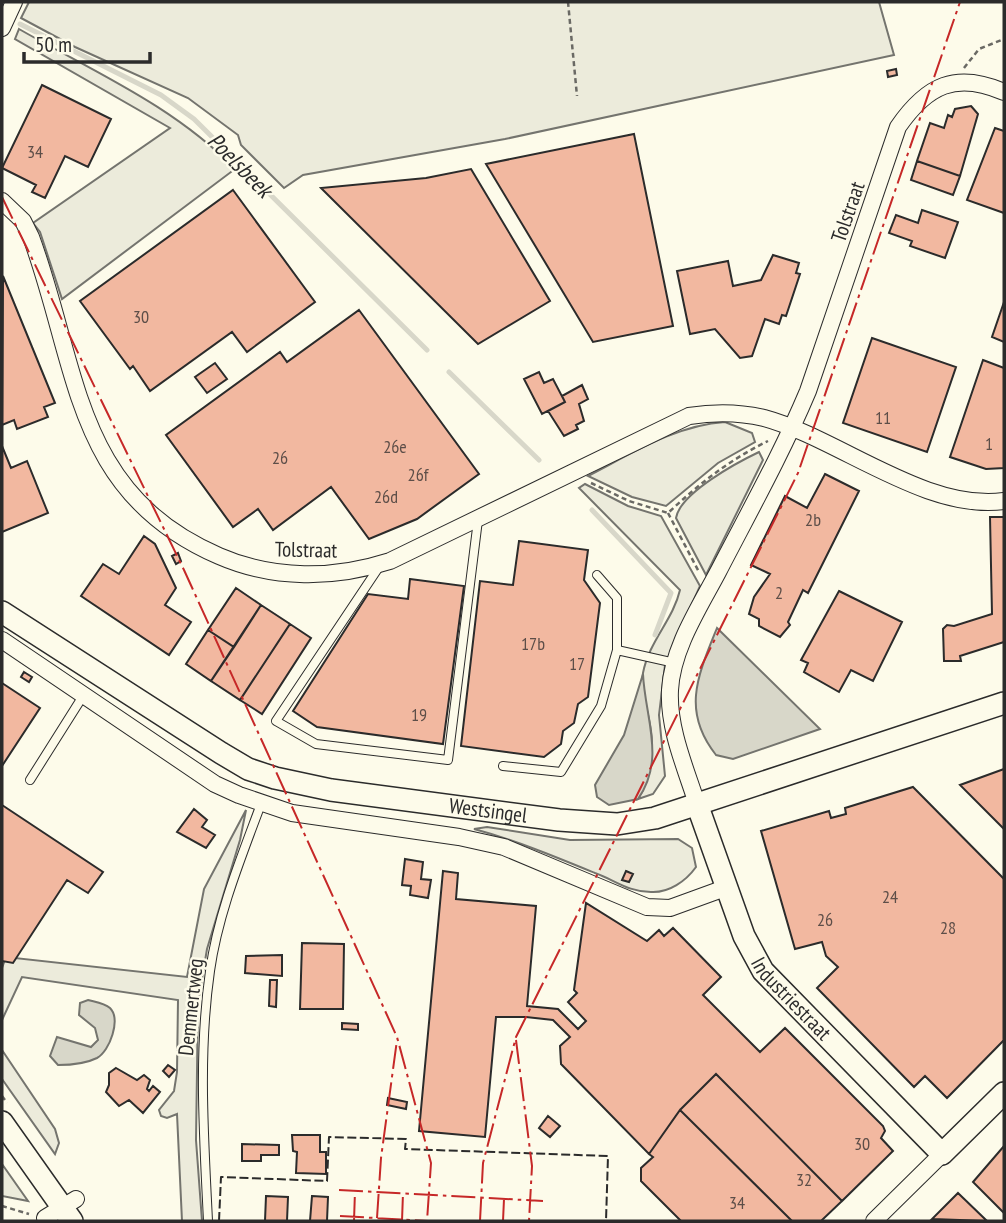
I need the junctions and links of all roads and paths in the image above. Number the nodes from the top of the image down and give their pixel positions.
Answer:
1 (14, 2) edge
2 (568, 2) edge
3 (2, 28) edge
4 (1004, 39) edge
5 (953, 81) junction
6 (1004, 92) edge
7 (577, 96) dead end
8 (2, 201) edge
9 (792, 429) junction
10 (572, 473) junction
11 (1004, 501) edge
12 (668, 513) junction
13 (478, 520) junction
14 (381, 564) junction
15 (597, 575) dead end
16 (709, 590) junction
17 (2, 612) edge
18 (2, 640) edge
19 (617, 650) junction
20 (675, 663) junction
21 (83, 696) junction
22 (1004, 703) edge
23 (503, 766) dead end
24 (30, 780) dead end
25 (261, 804) junction
26 (697, 804) junction
27 (725, 888) junction
28 (1004, 1093) edge
29 (2, 1122) edge
30 (942, 1154) junction
31 (2, 1206) edge
32 (63, 1212) edge
33 (208, 1221) edge
34 (874, 1221) edge

1 - 3 street
2 - 7 path
4 - 5 path
5 - 6 street
5 - 9 street, Tolstraat
8 - 14 street, Tolstraat
9 - 10 street, Tolstraat
9 - 11 street, Tolstraat
9 - 12 path
9 - 16 street, Tolstraat
10 - 12 path
10 - 13 street, Tolstraat
12 - 16 path
13 - 14 street, Tolstraat
13 - 14 lane
15 - 19 lane
16 - 20 street, Tolstraat
17 - 26 main road, Westsingel
18 - 21 street, Westsingel
19 - 20 lane
19 - 23 lane
20 - 26 street, Tolstraat
21 - 24 lane
21 - 25 street, Westsingel
22 - 26 main road, Westsingel
25 - 27 street, Westsingel
25 - 33 lane, Demmertweg
26 - 27 main road, Industriestraat
27 - 30 main road, Industriestraat
28 - 30 main road
29 - 32 main road
30 - 34 street
31 - 32 path

